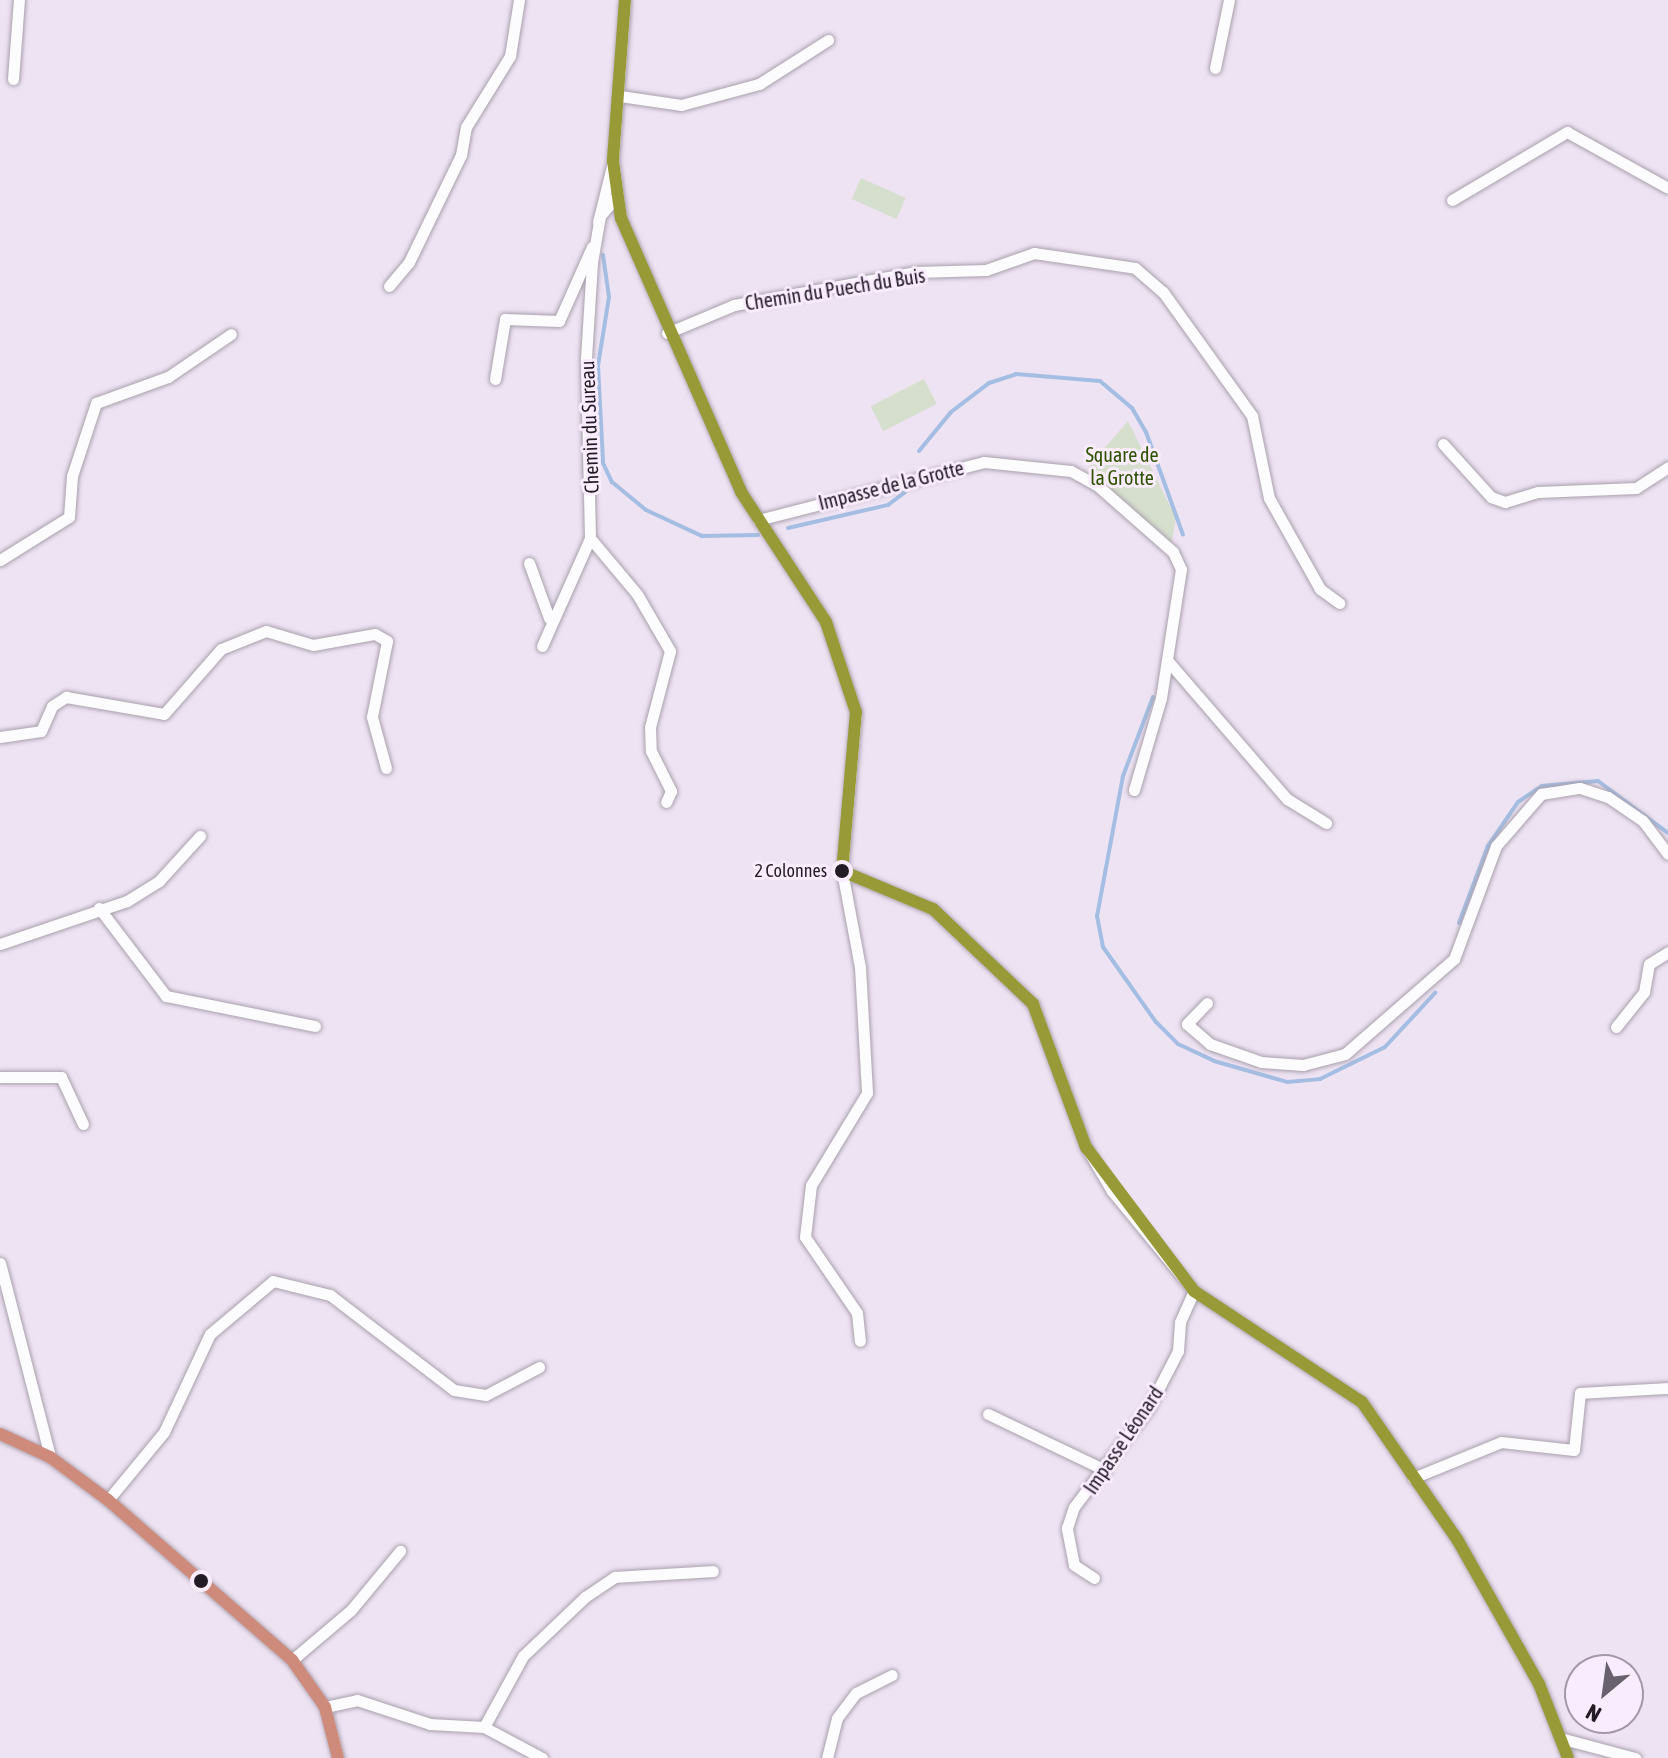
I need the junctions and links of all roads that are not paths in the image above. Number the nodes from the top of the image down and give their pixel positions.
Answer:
1 (19, 0) edge
2 (519, 0) edge
3 (625, 0) edge
4 (1229, 0) edge
5 (828, 40) dead end
6 (1215, 68) dead end
7 (13, 79) dead end
8 (620, 96) junction
9 (613, 161) junction
10 (1668, 188) edge
11 (616, 197) junction
12 (1452, 200) dead end
13 (621, 218) junction
14 (598, 226) junction
15 (596, 240) junction
16 (389, 286) dead end
17 (667, 333) junction
18 (231, 334) dead end
19 (495, 379) dead end
20 (1443, 444) dead end
21 (1661, 466) edge
22 (758, 520) junction
23 (590, 538) junction
24 (0, 560) edge
25 (529, 563) dead end
26 (1339, 603) dead end
27 (549, 618) junction
28 (542, 646) dead end
29 (1167, 660) junction
30 (0, 737) edge
31 (386, 768) dead end
32 (1134, 790) dead end
33 (666, 802) dead end
34 (1326, 823) dead end
35 (200, 836) dead end
36 (1668, 854) edge
37 (842, 871) junction
38 (99, 908) junction
39 (0, 944) edge
40 (1668, 952) edge
41 (1207, 1003) dead end
42 (315, 1026) dead end
43 (1616, 1027) dead end
44 (0, 1077) edge
45 (83, 1124) dead end
46 (0, 1263) edge
47 (1194, 1291) junction
48 (860, 1341) dead end
49 (539, 1367) dead end
50 (1668, 1388) edge
51 (988, 1414) dead end
52 (0, 1434) edge
53 (50, 1457) junction
54 (1105, 1470) junction
55 (1413, 1478) junction
56 (108, 1500) junction
57 (400, 1551) dead end
58 (713, 1571) dead end
59 (1094, 1578) dead end
60 (292, 1660) junction
61 (892, 1675) dead end
62 (325, 1707) junction
63 (484, 1727) junction
64 (1560, 1738) junction
65 (338, 1758) edge
66 (542, 1758) edge
67 (827, 1758) edge
68 (1568, 1758) edge
69 (1635, 1758) edge

1 - 7 street
2 - 16 street
3 - 8 street
4 - 6 street
5 - 8 street
8 - 9 street
9 - 11 street
9 - 14 street, Chemin du Sureau
10 - 12 street
11 - 13 street
11 - 14 street, Chemin du Sureau
13 - 14 street
13 - 17 street
14 - 15 street, Chemin du Sureau
15 - 19 street
15 - 23 street, Chemin du Sureau
17 - 22 street
17 - 26 street, Chemin du Puech du Buis
18 - 24 street
20 - 21 street
22 - 29 street, Impasse de la Grotte
22 - 37 street
23 - 27 street, Chemin du Sureau
23 - 33 street
25 - 27 street
27 - 28 street, Chemin du Sureau
29 - 32 street, Impasse de la Grotte
29 - 34 street
30 - 31 street
35 - 38 street
36 - 41 street
37 - 47 street
37 - 48 street
38 - 39 street
38 - 42 street
40 - 43 street
44 - 45 street
46 - 53 street
47 - 54 street, Impasse Léonard
47 - 55 street
49 - 56 street
50 - 55 street
51 - 54 street
52 - 53 street
53 - 56 street
54 - 59 street, Impasse Léonard
55 - 64 street
56 - 60 street
57 - 60 street
58 - 63 street
60 - 62 street
61 - 67 street
62 - 63 street
62 - 65 street
63 - 66 street
64 - 68 street
64 - 69 street

